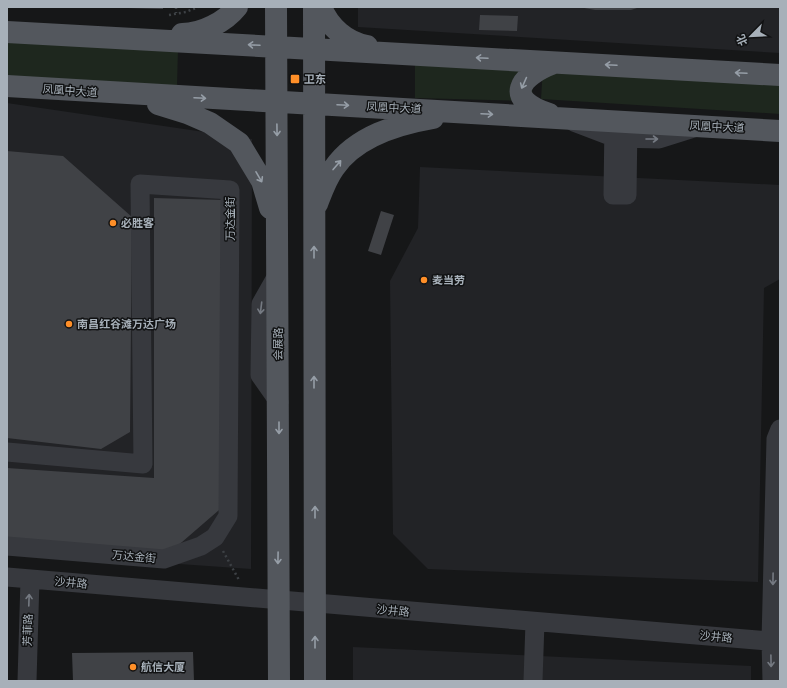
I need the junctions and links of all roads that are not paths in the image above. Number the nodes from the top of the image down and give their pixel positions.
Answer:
1 (237, 7) edge
2 (276, 7) edge
3 (314, 7) edge
4 (321, 7) edge
5 (7, 32) edge
6 (90, 36) junction
7 (277, 46) junction
8 (314, 48) junction
9 (406, 53) junction
10 (555, 62) junction
11 (780, 75) edge
12 (7, 86) edge
13 (124, 94) junction
14 (277, 102) junction
15 (314, 104) junction
16 (462, 112) junction
17 (561, 118) junction
18 (780, 131) edge
19 (314, 212) junction
20 (278, 245) junction
21 (780, 429) edge
22 (7, 452) edge
23 (7, 546) edge
24 (7, 577) edge
25 (30, 579) junction
26 (278, 601) junction
27 (315, 604) junction
28 (534, 622) junction
29 (776, 642) edge
30 (27, 681) edge
31 (279, 681) edge
32 (315, 681) edge
33 (533, 681) edge
34 (772, 681) edge

1 - 6 main road
2 - 7 main road, 会展路
3 - 8 main road
4 - 9 main road
5 - 6 main road
7 -> 6 main road
7 - 8 main road
7 - 14 main road, 会展路
8 - 9 main road
8 - 15 main road
10 -> 9 main road
11 -> 10 main road
10 -> 17 main road
12 - 13 main road, 凤凰中大道
13 -> 14 main road, 凤凰中大道
13 -> 20 main road
14 - 15 main road, 凤凰中大道
14 -> 20 main road, 会展路
15 -> 16 main road, 凤凰中大道
15 - 19 main road
16 -> 17 main road, 凤凰中大道
19 -> 16 main road
17 -> 18 main road, 凤凰中大道
27 -> 19 main road
20 -> 26 main road, 会展路
21 -> 29 street
22 - 23 street, 万达金街
24 - 25 street, 沙井路
25 - 26 street, 沙井路
30 -> 25 street, 芳菲路
26 - 27 street, 沙井路
26 - 31 main road, 会展路
27 - 28 street, 沙井路
32 -> 27 main road
28 - 29 street, 沙井路
28 - 33 street
29 -> 34 street

